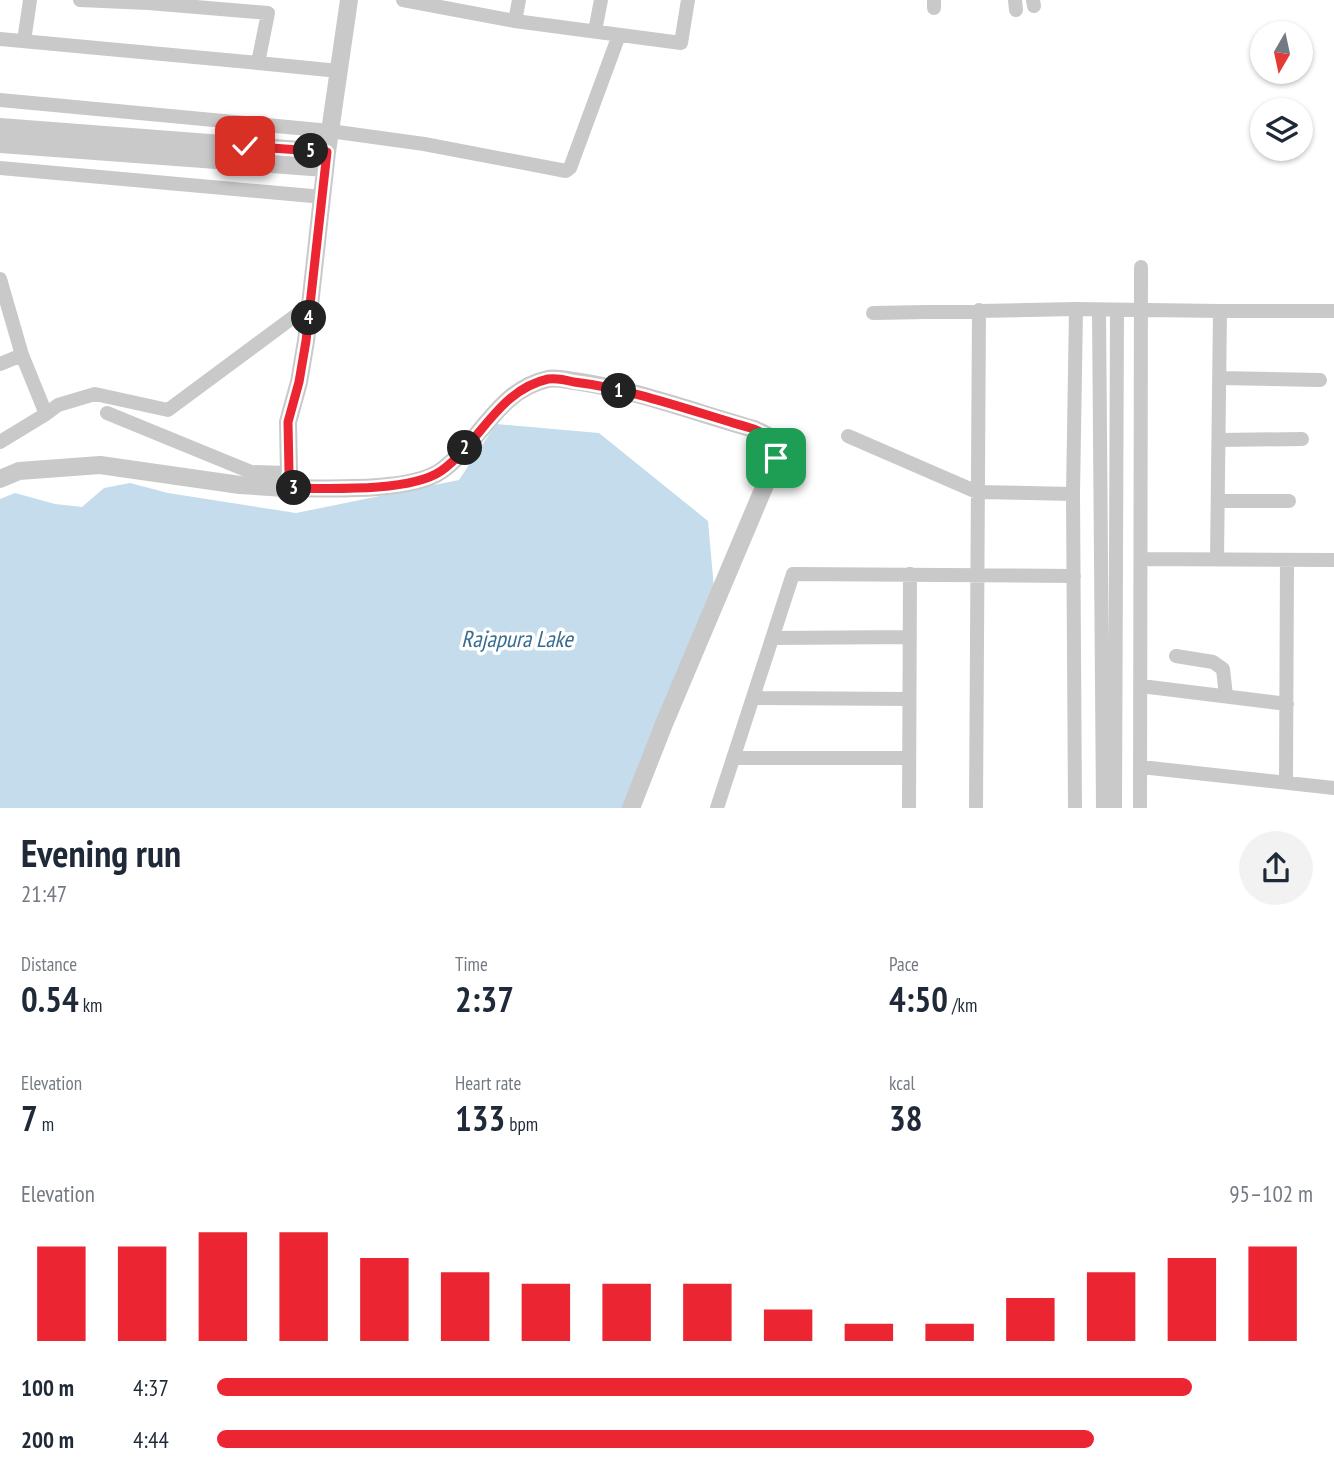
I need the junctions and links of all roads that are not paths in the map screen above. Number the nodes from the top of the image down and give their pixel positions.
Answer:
1 (30, 0) edge
2 (80, 0) edge
3 (349, 0) edge
4 (403, 0) edge
5 (519, 0) edge
6 (601, 0) edge
7 (688, 0) edge
8 (147, 1) edge
9 (440, 3) edge
10 (515, 21) junction
11 (595, 31) junction
12 (619, 35) junction
13 (0, 40) edge
14 (24, 41) junction
15 (258, 63) junction
16 (339, 71) junction
17 (0, 100) edge
18 (0, 127) edge
19 (330, 131) junction
20 (0, 144) edge
21 (326, 160) junction
22 (0, 168) edge
23 (323, 197) junction
24 (1141, 267) dead end
25 (0, 279) edge
26 (311, 304) junction
27 (1076, 309) junction
28 (979, 310) junction
29 (1099, 310) junction
30 (1117, 310) junction
31 (1141, 310) junction
32 (1220, 311) junction
33 (1334, 311) edge
34 (873, 313) dead end
35 (22, 355) junction
36 (0, 364) edge
37 (1219, 378) junction
38 (1320, 380) dead end
39 (107, 413) dead end
40 (46, 414) junction
41 (848, 436) dead end
42 (1302, 439) dead end
43 (1219, 440) junction
44 (0, 442) edge
45 (0, 478) edge
46 (287, 481) junction
47 (977, 492) junction
48 (1073, 494) junction
49 (1217, 501) junction
50 (1289, 501) dead end
51 (1141, 559) junction
52 (1217, 559) junction
53 (1287, 560) junction
54 (1334, 560) edge
55 (910, 574) junction
56 (977, 575) junction
57 (1074, 576) junction
58 (910, 637) junction
59 (772, 638) junction
60 (1176, 656) dead end
61 (1141, 686) junction
62 (1226, 696) junction
63 (753, 698) junction
64 (909, 699) junction
65 (1287, 704) junction
66 (733, 758) junction
67 (909, 758) junction
68 (1141, 767) junction
69 (1286, 782) junction
70 (1334, 788) edge
71 (631, 808) edge
72 (718, 808) edge
73 (909, 808) edge
74 (976, 808) edge
75 (1075, 808) edge
76 (1103, 808) edge
77 (1115, 808) edge
78 (1140, 808) edge

1 - 14 street
2 - 8 street
3 - 16 street
4 - 9 street
5 - 10 street
6 - 11 street
7 - 12 street
8 - 15 street
9 - 10 street
10 - 11 street
11 - 12 street
12 - 19 street
13 - 14 street
14 - 15 street
15 - 16 street
16 - 19 street
17 - 19 street
18 - 21 street
19 - 21 street
20 - 21 street
21 - 23 street
22 - 23 street
23 - 26 street
24 - 31 street
25 - 35 street
26 - 40 street
26 - 46 street
27 - 28 street
27 - 29 street
27 - 48 street
28 - 34 street
28 - 47 street
29 - 30 street
29 - 76 street
30 - 31 street
30 - 77 street
31 - 32 street
31 - 51 street
32 - 33 street
32 - 37 street
35 - 36 street
35 - 40 street
37 - 38 street
37 - 43 street
39 - 46 street
40 - 44 street
41 - 47 street
42 - 43 street
43 - 49 street
45 - 46 street
46 - 71 street
47 - 48 street
47 - 56 street
48 - 57 street
49 - 50 street
49 - 52 street
51 - 52 street
51 - 61 street
52 - 53 street
53 - 54 street
53 - 65 street
55 - 56 street
55 - 58 street
55 - 59 street
56 - 57 street
56 - 74 street
57 - 75 street
58 - 59 street
58 - 64 street
59 - 63 street
60 - 62 street
61 - 62 street
61 - 68 street
62 - 65 street
63 - 64 street
63 - 66 street
64 - 67 street
65 - 69 street
66 - 67 street
66 - 72 street
67 - 73 street
68 - 69 street
68 - 78 street
69 - 70 street

